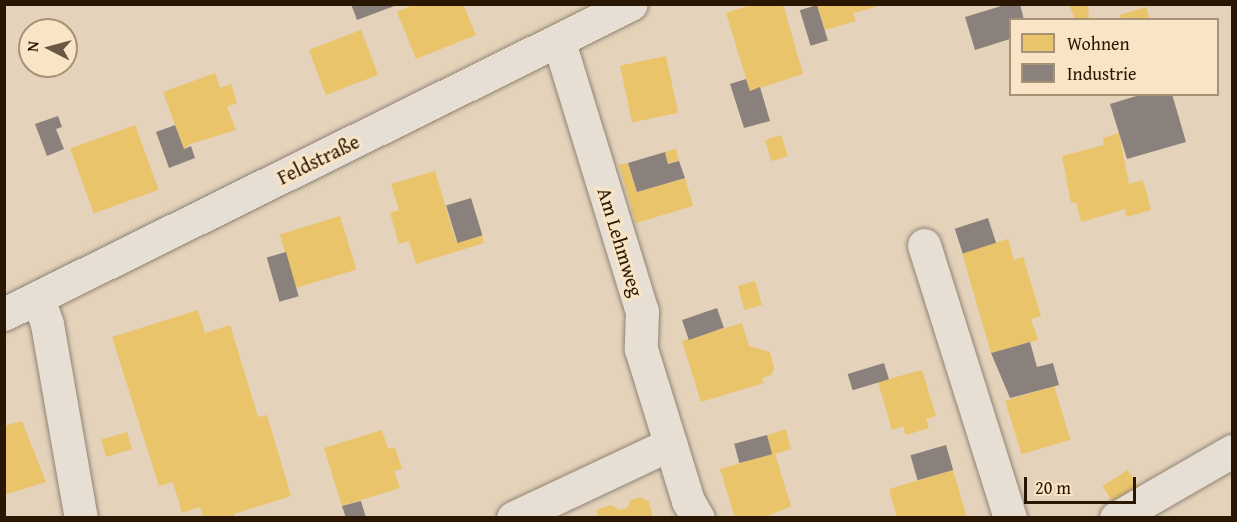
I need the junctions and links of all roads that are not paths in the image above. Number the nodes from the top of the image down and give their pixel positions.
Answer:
1 (631, 4) edge
2 (559, 42) junction
3 (924, 245) dead end
4 (38, 298) junction
5 (4, 314) edge
6 (670, 444) junction
7 (1233, 451) edge
8 (81, 518) edge
9 (513, 518) edge
10 (698, 518) edge
11 (1010, 518) edge
12 (1116, 518) edge

1 - 2 street, Feldstraße
2 - 4 street, Feldstraße
2 - 6 street, Am Lehmweg
3 - 11 street
4 - 5 street, Feldstraße
4 - 8 street
6 - 9 street
6 - 10 street, Am Lehmweg
7 - 12 street

